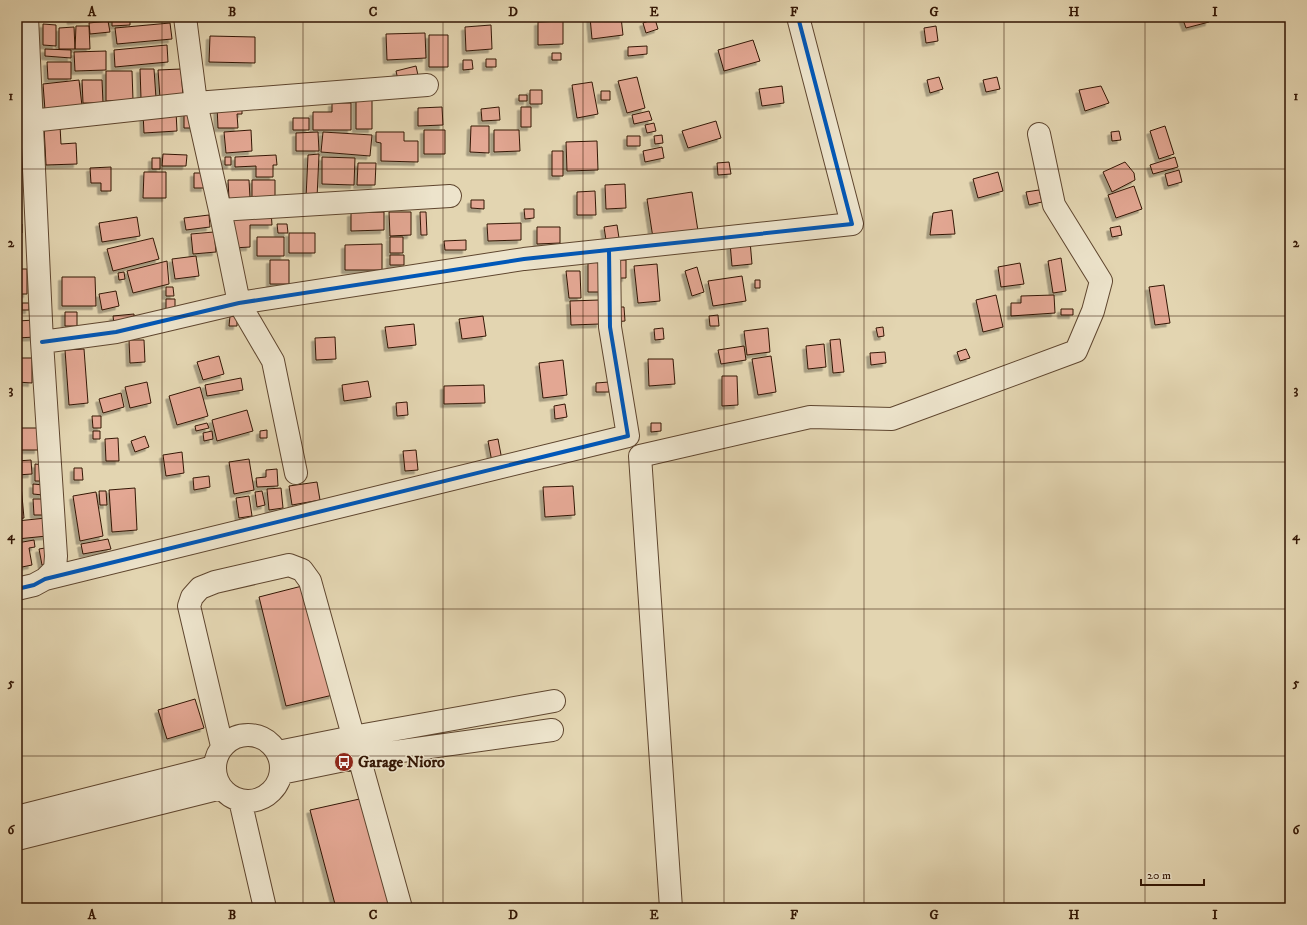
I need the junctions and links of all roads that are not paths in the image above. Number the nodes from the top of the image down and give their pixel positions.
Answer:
1 (27, 17) edge
2 (185, 17) edge
3 (798, 17) edge
4 (22, 45) edge
5 (427, 85) dead end
6 (196, 103) junction
7 (31, 121) junction
8 (1038, 134) dead end
9 (25, 168) edge
10 (450, 196) dead end
11 (220, 210) junction
12 (609, 250) junction
13 (239, 303) junction
14 (42, 342) junction
15 (296, 473) dead end
16 (45, 580) junction
17 (17, 589) edge
18 (554, 702) dead end
19 (552, 730) dead end
20 (222, 746) junction
21 (356, 747) junction
22 (278, 752) junction
23 (214, 767) junction
24 (281, 773) junction
25 (221, 788) junction
26 (240, 800) junction
27 (17, 817) edge
28 (17, 839) edge
29 (265, 908) edge
30 (401, 908) edge
31 (671, 908) edge

1 - 4 street
2 - 6 street
3 - 12 street
4 - 7 street
5 - 6 street
6 - 7 street
6 - 11 street
7 - 9 street
8 - 31 street
9 - 14 street
10 - 11 street
11 - 13 street
12 - 13 street
12 - 16 street
13 - 14 street
13 - 15 street
14 - 16 street
16 - 17 street
18 - 21 street
19 - 21 street
20 - 21 street
20 - 22 street
20 - 23 street
21 - 22 street
21 - 24 street
21 - 30 street
22 - 24 street
23 - 25 street
23 - 27 street
24 - 26 street
25 - 26 street
25 - 28 street
26 - 29 street

